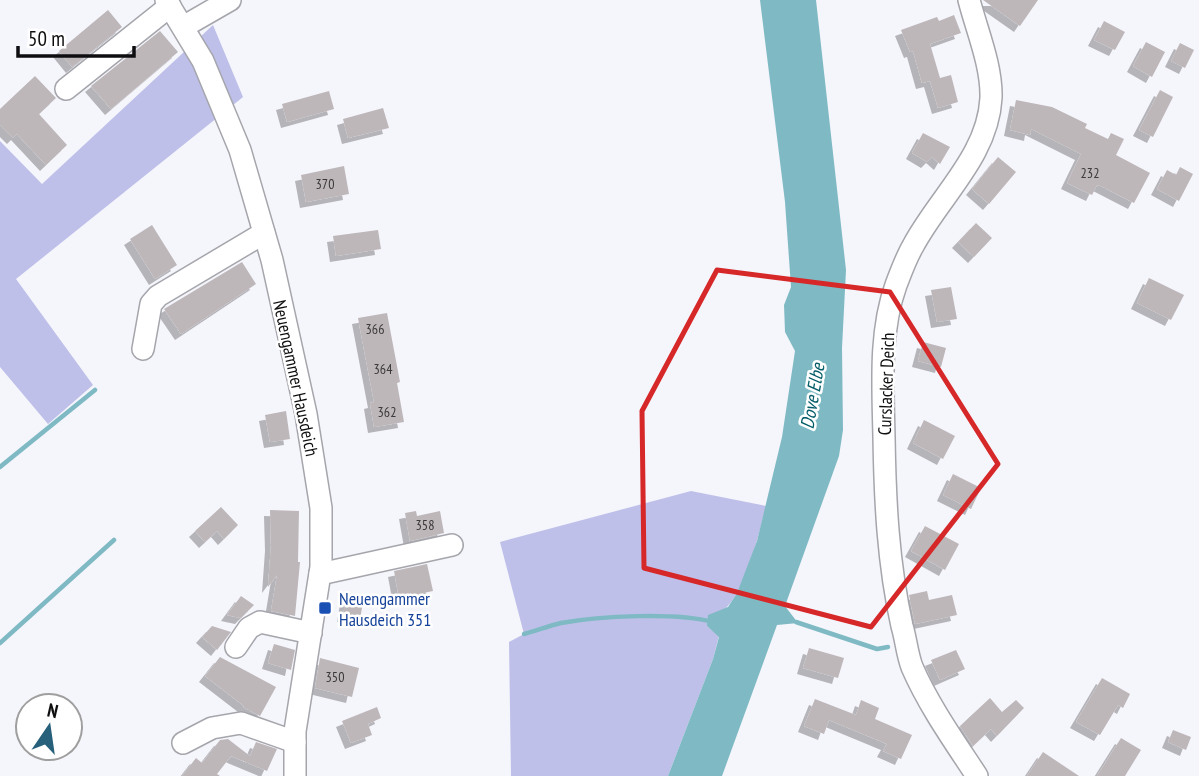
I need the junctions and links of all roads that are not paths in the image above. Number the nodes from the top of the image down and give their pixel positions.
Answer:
1 (230, 0) edge
2 (168, 3) edge
3 (975, 5) edge
4 (183, 27) junction
5 (66, 89) dead end
6 (264, 233) junction
7 (143, 349) dead end
8 (452, 545) dead end
9 (320, 574) junction
10 (311, 633) junction
11 (236, 648) dead end
12 (295, 742) junction
13 (183, 743) dead end
14 (295, 776) edge
15 (977, 776) edge

1 - 4 street
2 - 4 street, Neuengammer Hausdeich
2 - 5 street
3 - 15 street, Curslacker Deich
4 - 6 street, Neuengammer Hausdeich
6 - 7 street
6 - 9 street, Neuengammer Hausdeich
8 - 9 street
9 - 10 street, Neuengammer Hausdeich
10 - 11 street
10 - 12 street, Neuengammer Hausdeich
12 - 13 street
12 - 14 street, Neuengammer Hausdeich

